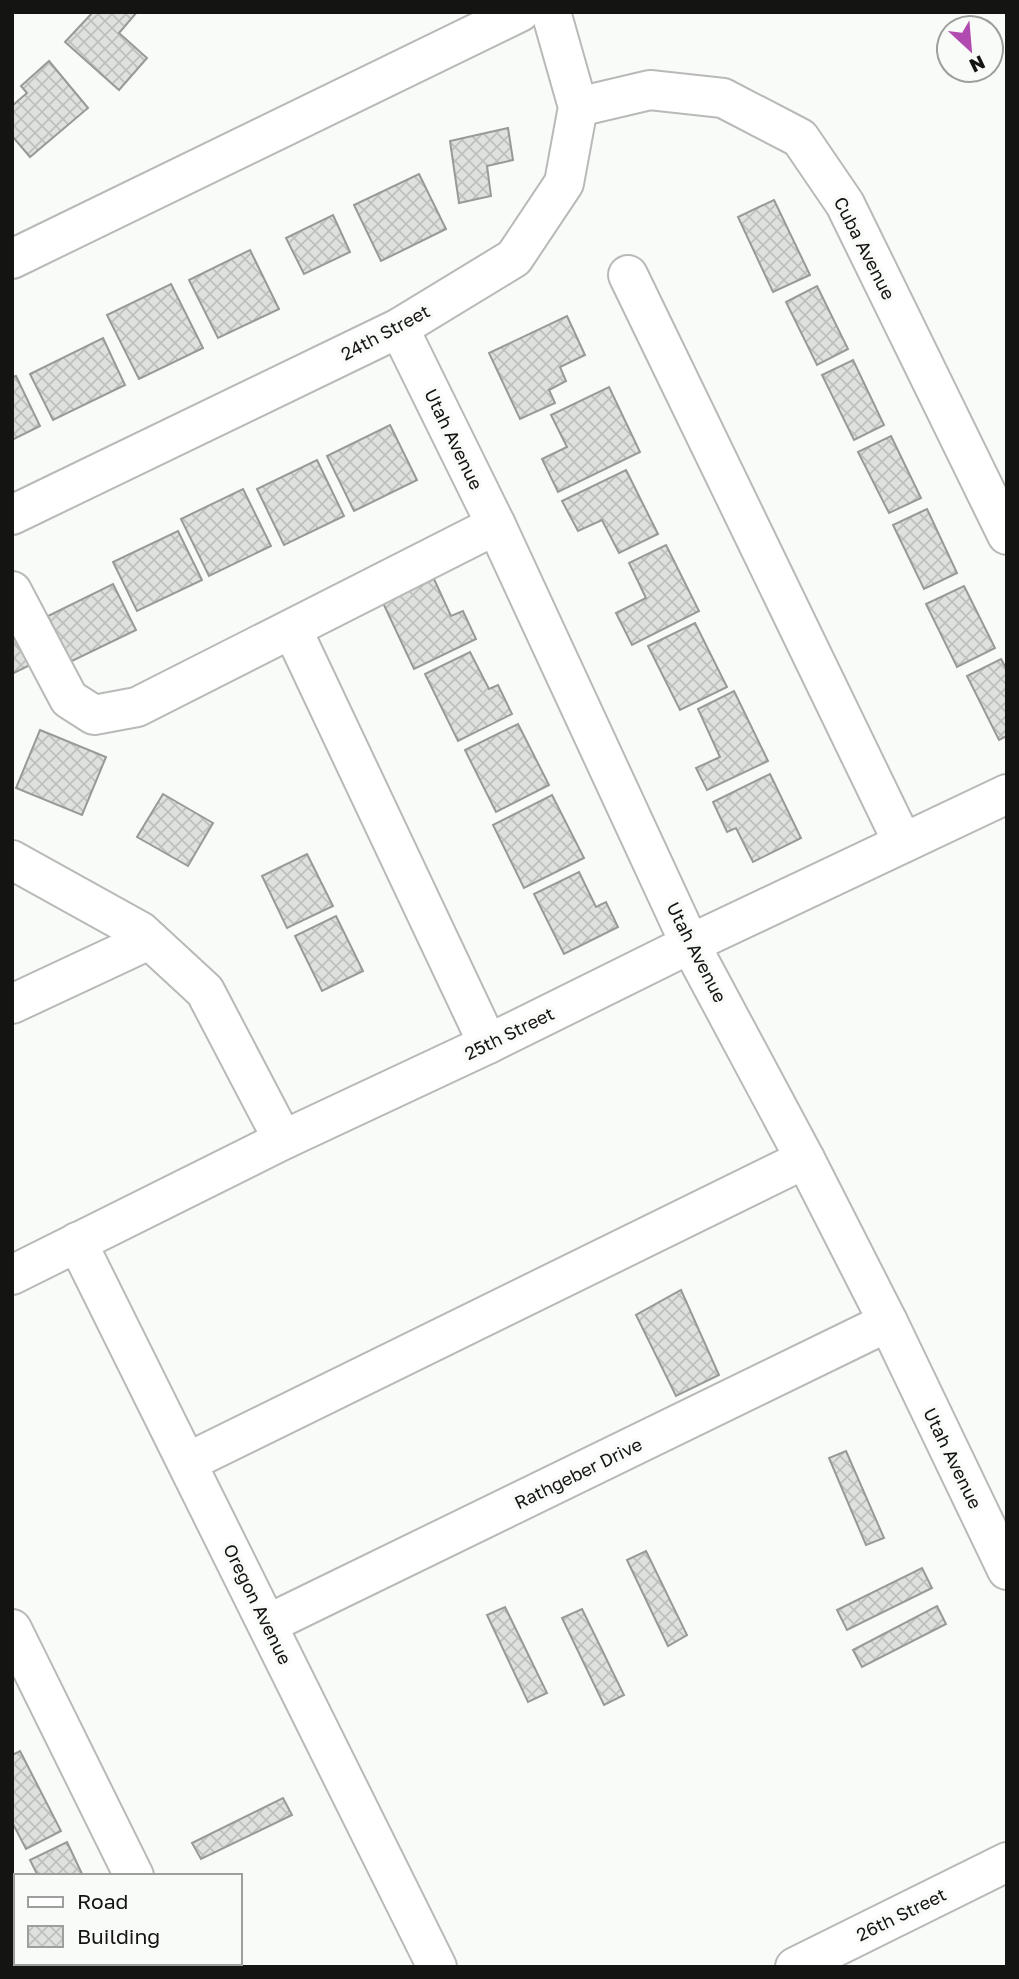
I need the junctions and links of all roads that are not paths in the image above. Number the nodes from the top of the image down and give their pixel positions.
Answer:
1 (520, 12) edge
2 (551, 12) edge
3 (578, 107) junction
4 (12, 259) edge
5 (628, 275) dead end
6 (400, 328) junction
7 (12, 515) edge
8 (496, 525) junction
9 (1007, 535) edge
10 (12, 591) edge
11 (292, 629) junction
12 (1007, 794) edge
13 (903, 844) junction
14 (12, 860) edge
15 (149, 940) junction
16 (690, 944) junction
17 (12, 1004) edge
18 (488, 1044) junction
19 (283, 1140) junction
20 (805, 1159) junction
21 (77, 1242) junction
22 (12, 1275) edge
23 (888, 1322) junction
24 (188, 1462) junction
25 (1007, 1570) edge
26 (268, 1624) junction
27 (12, 1629) edge
28 (1007, 1862) edge
29 (133, 1874) edge
30 (437, 1967) edge
31 (795, 1967) edge

1 - 4 street
2 - 3 street, 24th Street
3 - 6 street, 24th Street
3 - 9 street, Cuba Avenue
5 - 13 street
6 - 7 street, 24th Street
6 - 8 street, Utah Avenue
8 - 11 street
8 - 16 street, Utah Avenue
10 - 11 street
11 - 18 street
12 - 13 street, 25th Street
13 - 16 street, 25th Street
14 - 15 street
15 - 17 street
15 - 19 street
16 - 18 street, 25th Street
16 - 20 street, Utah Avenue
18 - 19 street, 25th Street
19 - 21 street, 25th Street
20 - 23 street, Utah Avenue
20 - 24 street
21 - 22 street, 25th Street
21 - 24 street, Oregon Avenue
23 - 25 street, Utah Avenue
23 - 26 street, Rathgeber Drive
24 - 26 street, Oregon Avenue
26 - 30 street, Oregon Avenue
27 - 29 street
28 - 31 street, 26th Street

